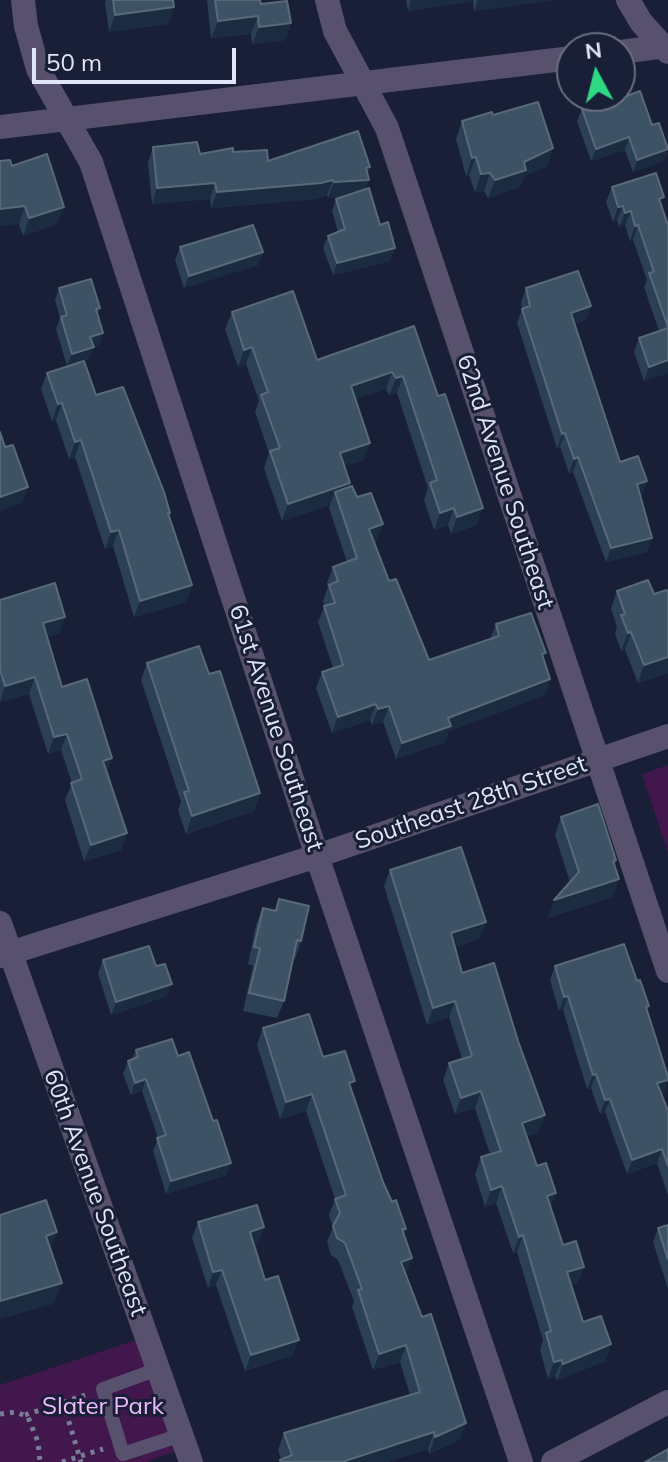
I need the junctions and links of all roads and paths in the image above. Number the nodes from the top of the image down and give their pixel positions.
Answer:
1 (23, 0) edge
2 (327, 0) edge
3 (628, 0) edge
4 (667, 49) edge
5 (636, 51) edge
6 (556, 60) edge
7 (363, 83) junction
8 (66, 119) junction
9 (0, 127) edge
10 (668, 736) edge
11 (598, 759) junction
12 (317, 856) junction
13 (0, 923) edge
14 (5, 954) edge
15 (668, 971) edge
16 (158, 1369) junction
17 (103, 1389) junction
18 (63, 1402) junction
19 (668, 1402) edge
20 (0, 1414) edge
21 (25, 1415) junction
22 (181, 1435) junction
23 (121, 1449) junction
24 (80, 1459) edge
25 (40, 1462) edge
26 (62, 1462) edge
27 (191, 1462) edge
28 (521, 1462) edge
29 (553, 1462) edge

1 - 8 street, 61st Avenue Southeast
2 - 7 street, 62nd Avenue Southeast
3 - 4 street
4 - 5 street
6 - 7 street
7 - 8 street
7 - 11 street, 62nd Avenue Southeast
8 - 9 street
8 - 12 street, 61st Avenue Southeast
10 - 11 street, Southeast 28th Street
11 - 12 street, Southeast 28th Street
11 - 15 street, 62nd Avenue Southeast
12 - 14 street, Southeast 28th Street
12 - 28 street, 61st Avenue Southeast
13 - 14 street, 60th Avenue Southeast
14 - 16 street, 60th Avenue Southeast
16 - 17 lane
16 - 22 street, 60th Avenue Southeast
17 - 18 path
17 - 23 lane
18 - 21 path
18 - 24 path
19 - 29 street
20 - 21 path
21 - 25 path
22 - 23 lane
22 - 27 street, 60th Avenue Southeast
23 - 24 path
24 - 26 path

